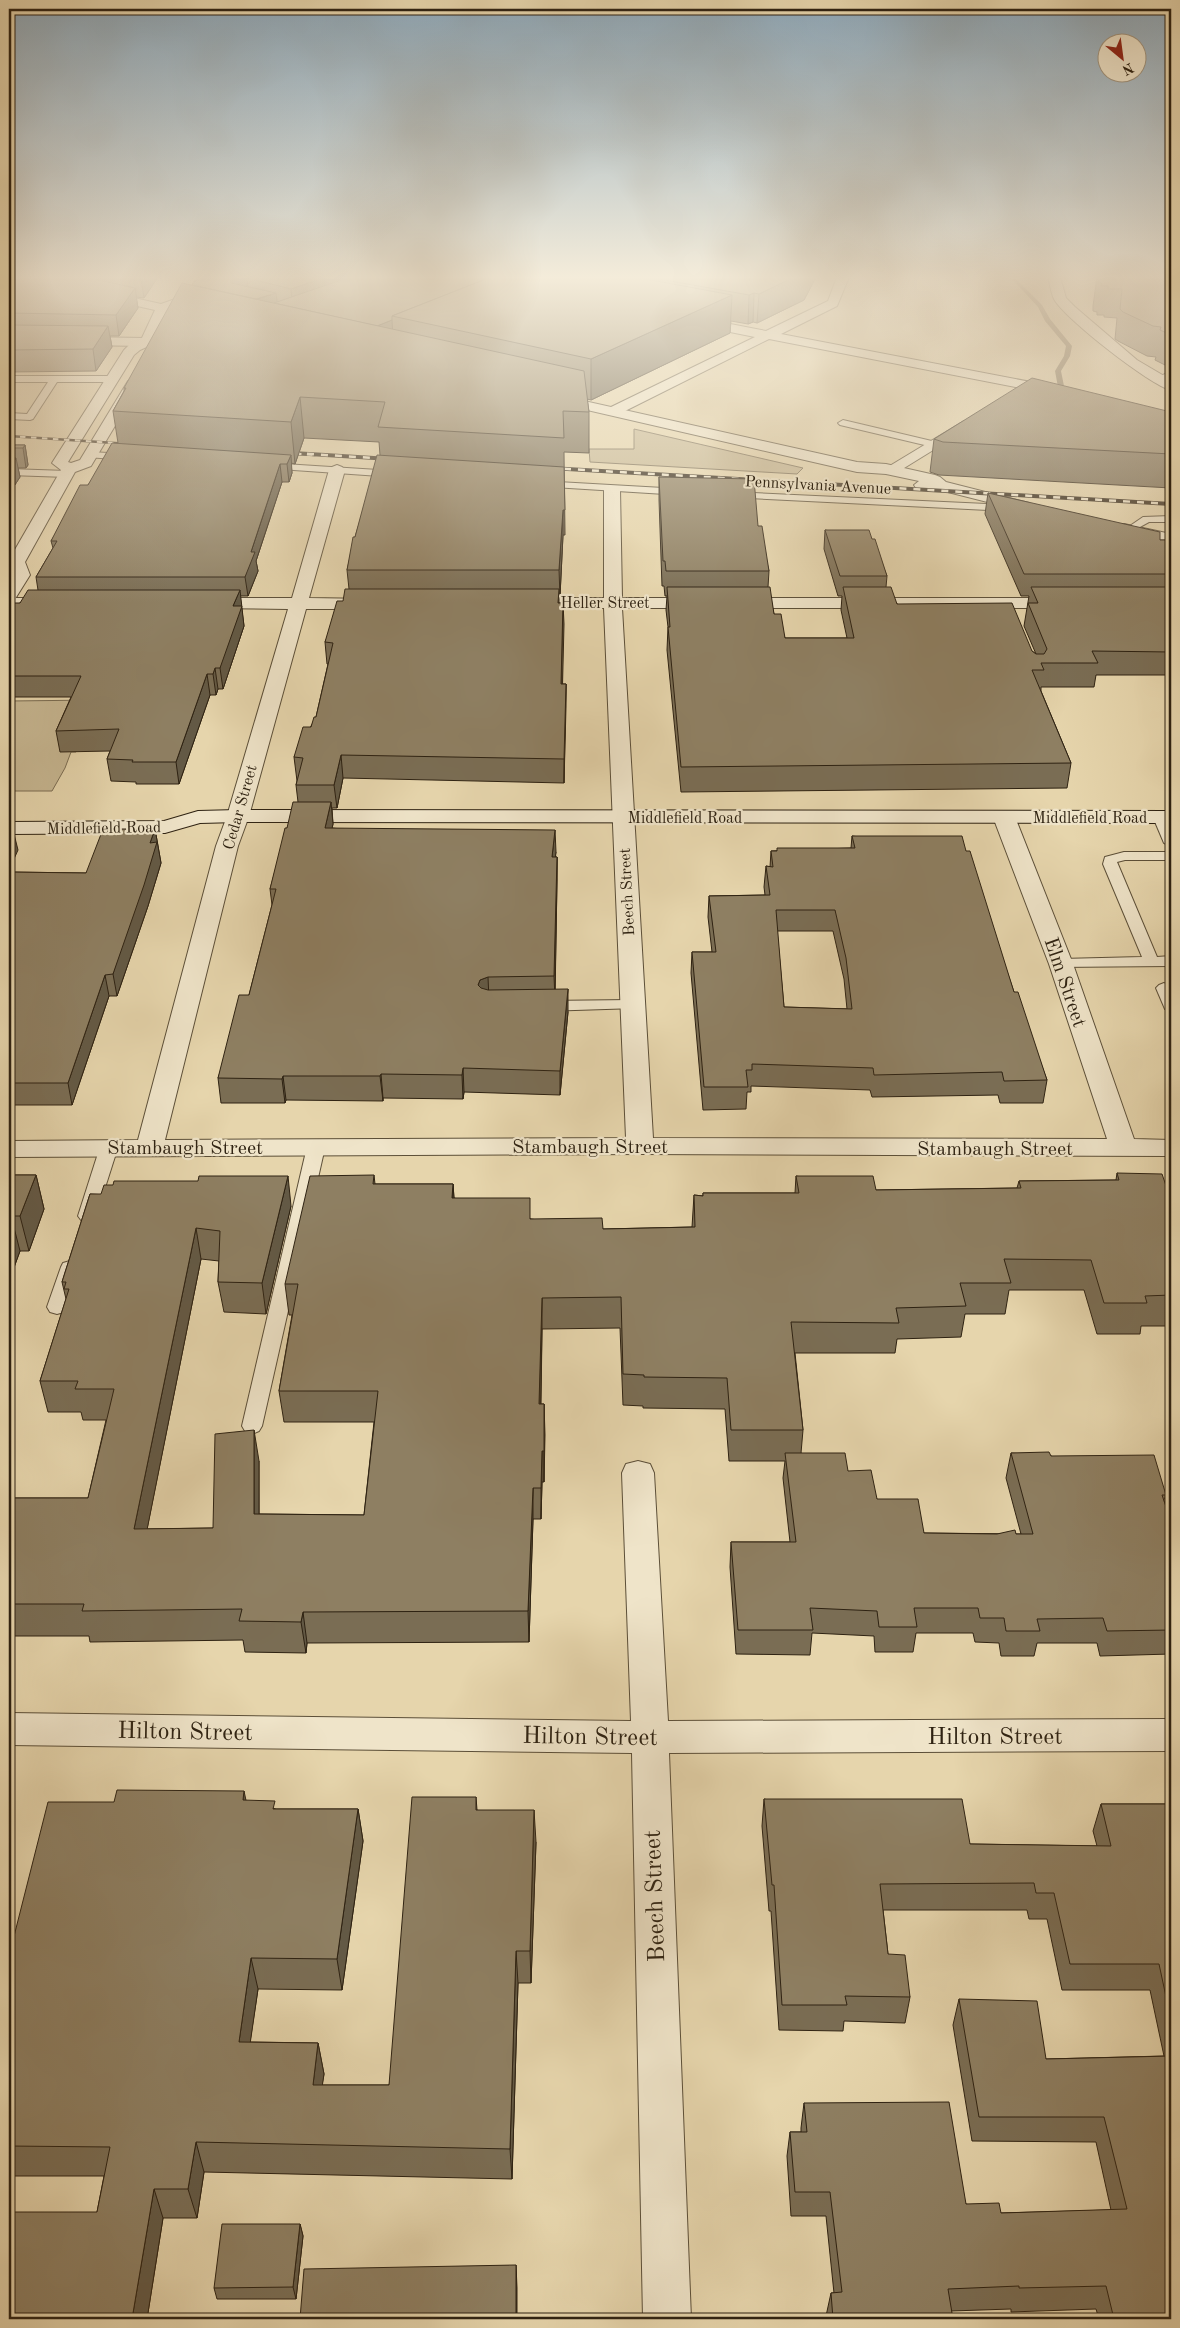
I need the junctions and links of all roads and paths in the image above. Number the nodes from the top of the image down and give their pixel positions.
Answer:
1 (50, 386) edge
2 (108, 386) edge
3 (131, 386) edge
4 (666, 386) edge
5 (1026, 386) joint
6 (539, 394) edge
7 (1074, 394) edge
8 (1010, 396) edge
9 (614, 411) junction
10 (980, 415) edge
11 (9, 416) edge
12 (843, 423) dead end
13 (933, 444) junction
14 (90, 455) junction
15 (140, 458) edge
16 (258, 466) edge
17 (857, 467) junction
18 (337, 470) junction
19 (891, 470) junction
20 (9, 472) edge
21 (68, 472) junction
22 (406, 475) edge
23 (534, 483) edge
24 (940, 485) junction
25 (612, 489) junction
26 (691, 493) edge
27 (721, 494) edge
28 (1036, 509) joint
29 (1171, 519) edge
30 (1110, 526) edge
31 (1129, 530) junction
32 (1171, 539) edge
33 (13, 565) edge
34 (9, 595) edge
35 (612, 602) junction
36 (9, 603) edge
37 (77, 603) edge
38 (186, 603) edge
39 (510, 603) edge
40 (1084, 603) edge
41 (299, 604) junction
42 (384, 604) edge
43 (9, 815) edge
44 (238, 816) junction
45 (198, 817) junction
46 (623, 817) junction
47 (1004, 817) junction
48 (1166, 817) edge
49 (9, 828) edge
50 (1171, 844) edge
51 (1171, 856) edge
52 (1151, 961) junction
53 (1171, 961) edge
54 (1061, 964) junction
55 (1164, 988) dead end
56 (632, 1005) junction
57 (1171, 1006) edge
58 (527, 1007) edge
59 (640, 1146) junction
60 (109, 1147) junction
61 (150, 1147) junction
62 (316, 1147) junction
63 (1123, 1148) junction
64 (1171, 1148) edge
65 (9, 1149) edge
66 (82, 1232) edge
67 (75, 1251) edge
68 (57, 1307) dead end
69 (252, 1426) dead end
70 (638, 1473) dead end
71 (9, 1729) edge
72 (1171, 1735) edge
73 (650, 1736) junction
74 (667, 2319) edge

1 - 11 lane
2 - 21 street
3 - 14 street
4 - 9 street
5 - 7 street
5 - 8 street
6 - 9 street
9 - 17 street
10 - 13 street
12 - 13 lane
13 - 19 street
14 - 15 lane
14 - 21 street
16 - 18 lane
17 - 19 street
17 - 24 street
18 - 22 lane
18 - 41 street, Cedar Street
19 - 24 street
20 - 21 lane
21 - 33 street
23 - 25 lane
24 - 28 street
25 - 26 lane
25 - 35 street, Beech Street
27 - 28 lane, Pennsylvania Avenue
29 - 31 lane
30 - 31 street
31 - 32 street
33 - 34 street
35 - 39 street, Heller Street
35 - 40 street, Heller Street
35 - 46 street, Beech Street
36 - 37 street
38 - 41 street
41 - 42 street
41 - 44 street, Cedar Street
43 - 45 street, Middlefield Road
44 - 45 street, Middlefield Road
44 - 46 street, Middlefield Road
44 - 61 street, Cedar Street
45 - 49 street, Middlefield Road
46 - 47 street, Middlefield Road
46 - 56 street, Beech Street
47 - 48 street, Middlefield Road
47 - 54 street, Elm Street
48 - 50 lane
51 - 52 lane
52 - 53 lane
52 - 54 lane
54 - 63 street, Elm Street
55 - 57 lane
56 - 58 lane
56 - 59 street, Beech Street
59 - 62 street, Stambaugh Street
59 - 63 street, Stambaugh Street
60 - 61 street, Stambaugh Street
60 - 65 street, Stambaugh Street
60 - 66 lane
61 - 62 street, Stambaugh Street
62 - 69 lane
63 - 64 street, Stambaugh Street
67 - 68 lane
70 - 73 street, Beech Street
71 - 73 street, Hilton Street
72 - 73 street, Hilton Street
73 - 74 street, Beech Street

